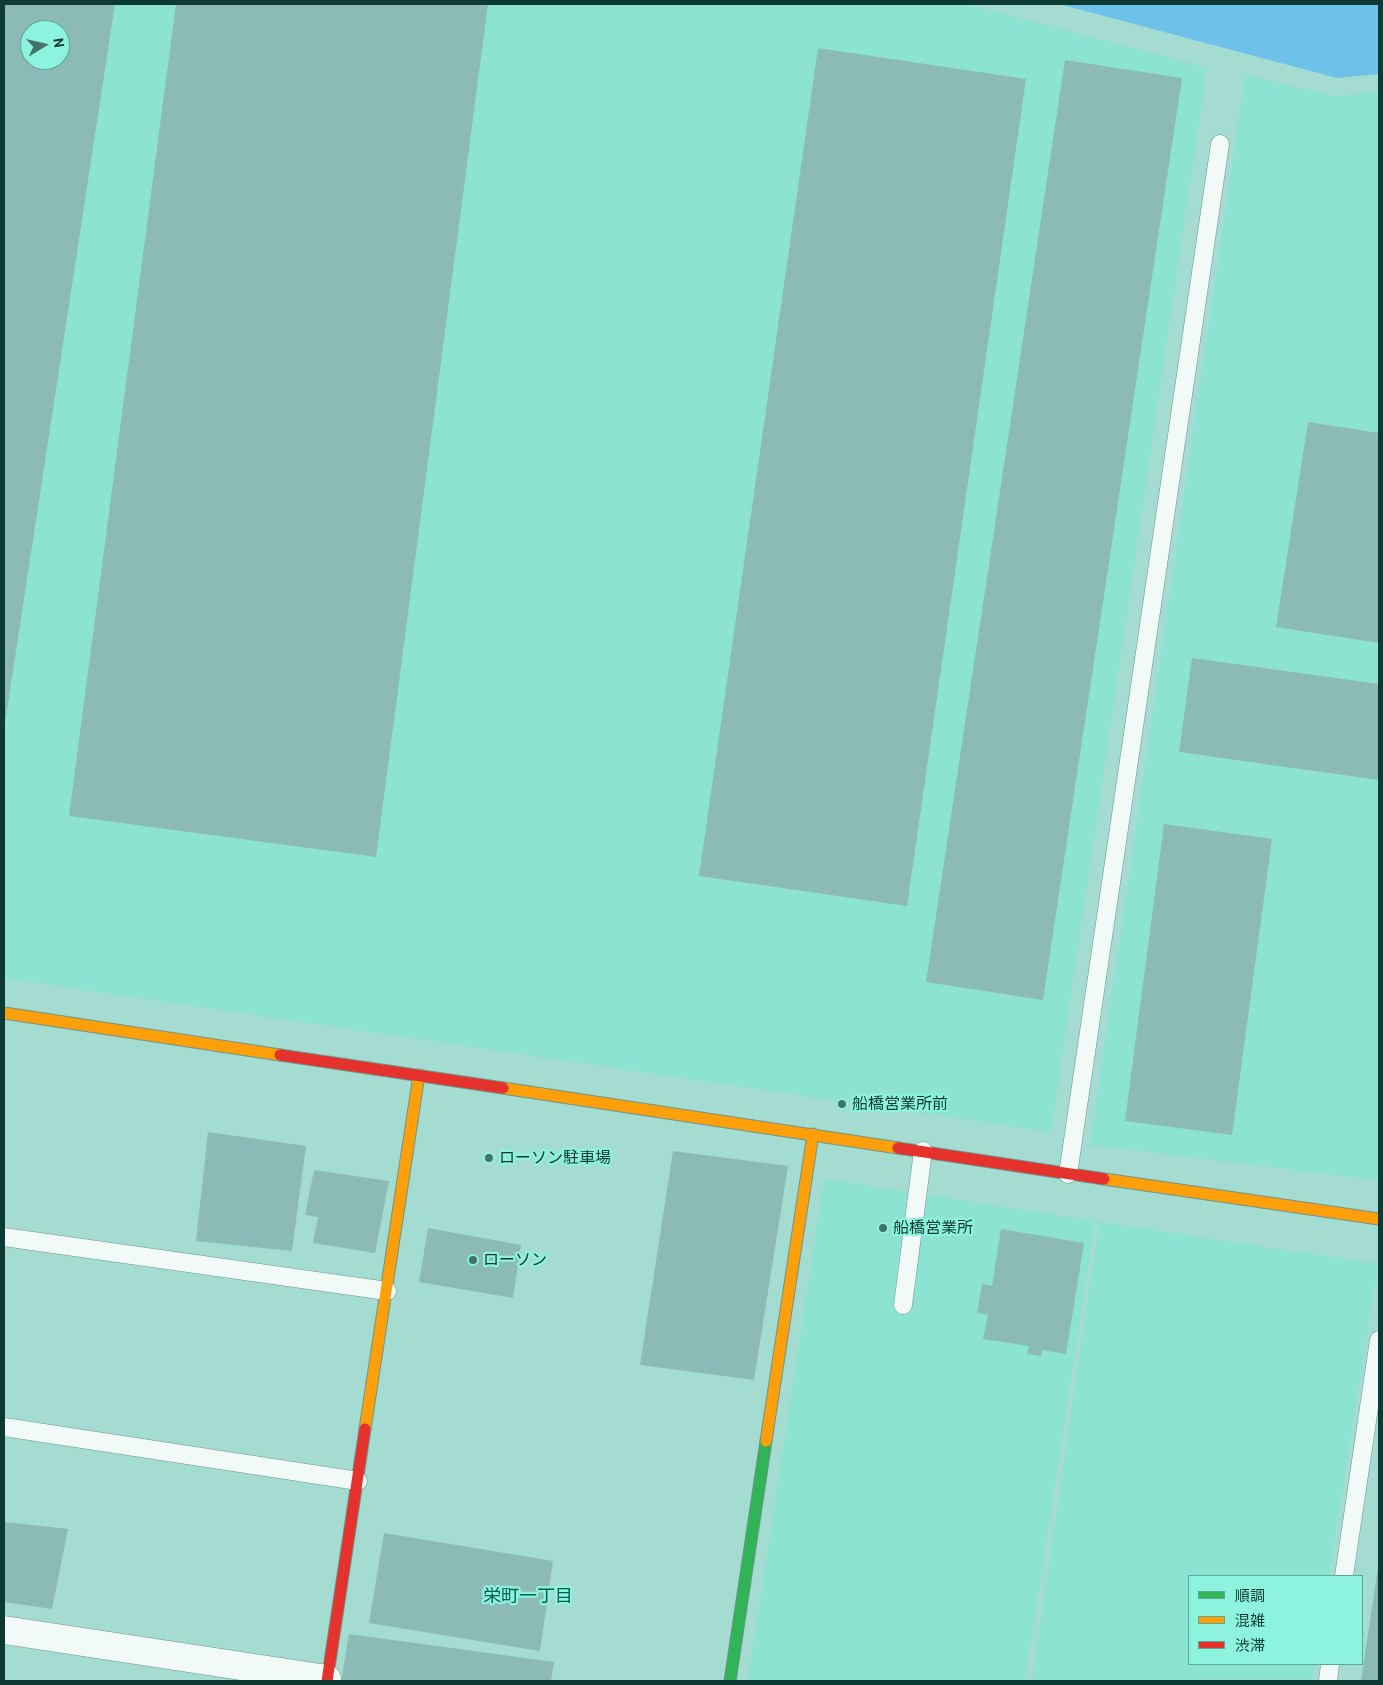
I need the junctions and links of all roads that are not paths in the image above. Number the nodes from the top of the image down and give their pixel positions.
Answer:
1 (1220, 144) dead end
2 (4, 1013) edge
3 (420, 1075) junction
4 (813, 1134) junction
5 (923, 1151) junction
6 (1068, 1174) junction
7 (1379, 1219) edge
8 (4, 1237) edge
9 (387, 1291) junction
10 (903, 1305) dead end
11 (1379, 1340) edge
12 (4, 1427) edge
13 (358, 1481) junction
14 (1344, 1575) edge
15 (4, 1630) edge
16 (1330, 1665) edge
17 (327, 1680) edge
18 (730, 1681) edge
19 (1328, 1681) edge

1 - 6 lane
2 - 3 street
3 - 4 street
3 - 9 street
4 - 5 street
4 - 18 street
5 - 6 street
5 - 10 lane
6 - 7 street
8 - 9 lane
9 - 13 street
11 - 14 lane
12 - 13 lane
13 - 17 street
15 - 17 street
16 - 19 lane

